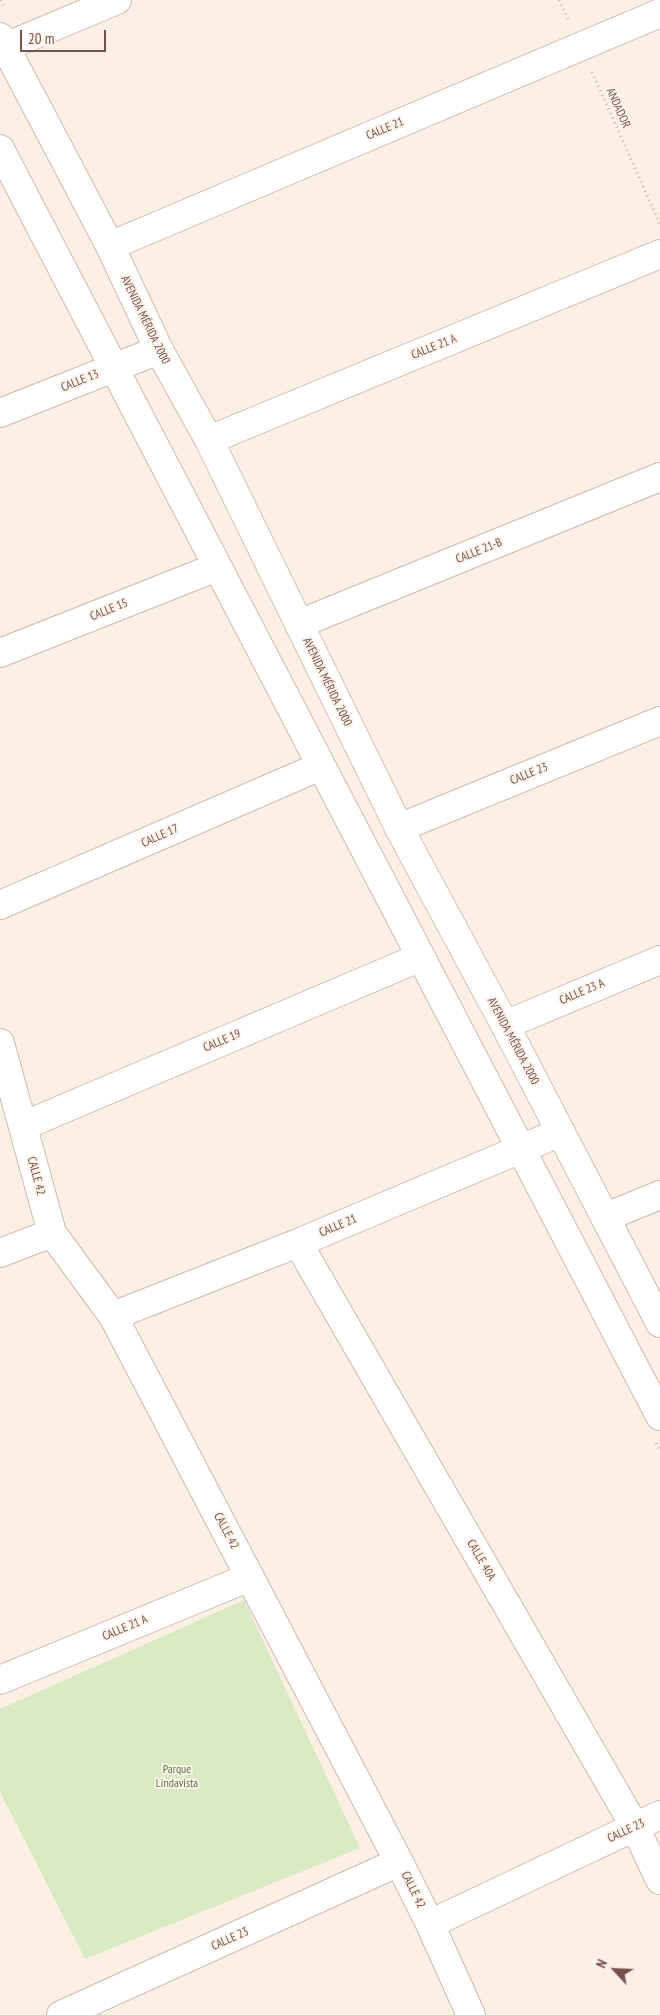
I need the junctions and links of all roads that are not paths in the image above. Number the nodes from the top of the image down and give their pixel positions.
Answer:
1 (117, 0) edge
2 (660, 13) edge
3 (3, 42) edge
4 (3, 161) edge
5 (110, 246) junction
6 (660, 254) edge
7 (159, 350) junction
8 (114, 368) junction
9 (0, 413) edge
10 (209, 440) junction
11 (660, 478) edge
12 (217, 566) junction
13 (299, 624) junction
14 (0, 653) edge
15 (660, 721) edge
16 (321, 766) junction
17 (399, 828) junction
18 (0, 905) edge
19 (421, 957) junction
20 (660, 960) edge
21 (505, 1025) junction
22 (0, 1043) edge
23 (23, 1126) junction
24 (561, 1132) junction
25 (520, 1149) junction
26 (660, 1196) edge
27 (606, 1218) junction
28 (52, 1233) junction
29 (298, 1242) junction
30 (0, 1253) edge
31 (113, 1316) junction
32 (660, 1323) edge
33 (660, 1416) edge
34 (250, 1577) junction
35 (0, 1680) edge
36 (660, 1815) edge
37 (636, 1827) junction
38 (399, 1862) junction
39 (660, 1880) edge
40 (430, 1924) junction
41 (61, 2015) edge
42 (471, 2015) edge

1 - 3 street
2 - 5 street, CALLE 21
3 - 5 street, AVENIDA MÉRIDA 2000
4 - 8 street
5 - 7 street, AVENIDA MÉRIDA 2000
6 - 10 street, CALLE 21 A
7 - 8 street, CALLE 13
7 - 10 street, AVENIDA MÉRIDA 2000
8 - 9 street, CALLE 13
8 - 12 street
10 - 13 street, AVENIDA MÉRIDA 2000
11 - 13 street, CALLE 21-B
12 - 14 street, CALLE 15
12 - 16 street
13 - 17 street, AVENIDA MÉRIDA 2000
15 - 17 street, CALLE 23
16 - 18 street, CALLE 17
16 - 19 street
17 - 21 street, AVENIDA MÉRIDA 2000
19 - 23 street, CALLE 19
19 - 25 street
20 - 21 street, CALLE 23 A
21 - 24 street, AVENIDA MÉRIDA 2000
22 - 23 street, CALLE 42
23 - 28 street, CALLE 42
24 - 25 street, CALLE 21
24 - 27 street, AVENIDA MÉRIDA 2000
25 - 29 street, CALLE 21
25 - 33 street
26 - 27 street
27 - 32 street, AVENIDA MÉRIDA 2000
28 - 30 street
28 - 31 street, CALLE 42
29 - 31 street, CALLE 21
29 - 37 street, CALLE 40A
31 - 34 street, CALLE 42
34 - 35 street, CALLE 21 A
34 - 38 street, CALLE 42
36 - 37 street, CALLE 23
37 - 39 street, CALLE 40A
37 - 40 street, CALLE 23
38 - 40 street, CALLE 42
38 - 41 street, CALLE 23
40 - 42 street, CALLE 42

